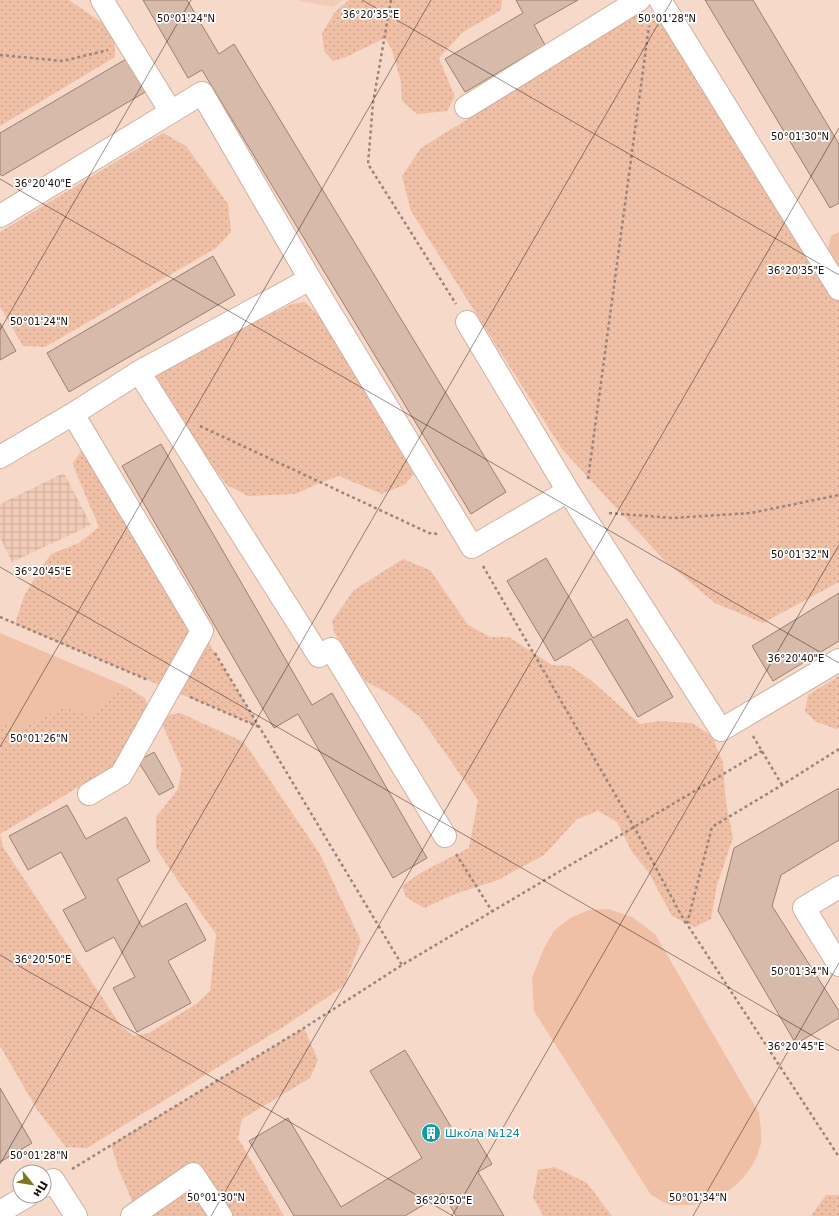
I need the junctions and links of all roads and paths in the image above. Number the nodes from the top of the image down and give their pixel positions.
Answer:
1 (102, 0) edge
2 (391, 0) edge
3 (639, 0) edge
4 (660, 0) edge
5 (650, 24) dead end
6 (130, 44) junction
7 (0, 55) edge
8 (466, 107) dead end
9 (171, 112) junction
10 (0, 216) edge
11 (310, 279) junction
12 (839, 289) edge
13 (468, 322) joint
14 (139, 372) junction
15 (73, 414) junction
16 (198, 425) dead end
17 (0, 457) edge
18 (588, 480) dead end
19 (568, 491) junction
20 (839, 495) edge
21 (584, 515) junction
22 (469, 542) junction
23 (0, 617) edge
24 (202, 631) junction
25 (839, 660) edge
26 (169, 689) junction
27 (742, 718) junction
28 (259, 727) junction
29 (839, 749) edge
30 (762, 751) junction
31 (782, 785) junction
32 (89, 794) dead end
33 (634, 827) junction
34 (445, 836) joint
35 (839, 887) edge
36 (492, 911) junction
37 (687, 924) junction
38 (402, 965) junction
39 (839, 965) edge
40 (839, 1157) edge
41 (52, 1181) edge
42 (52, 1187) edge
43 (14, 1204) edge
44 (0, 1212) edge
45 (76, 1216) edge
46 (132, 1216) edge
47 (221, 1216) edge

1 - 6 lane
2 - 13 path
3 - 8 lane
4 - 12 lane
5 - 18 path
6 - 7 path
6 - 9 lane
9 - 10 lane
9 - 11 lane
11 - 14 lane
11 - 22 lane
13 - 19 lane
14 - 15 lane
14 - 34 lane
15 - 17 lane
15 - 24 lane
16 - 22 path
19 - 21 lane
19 - 22 lane
20 - 21 path
21 - 27 lane
22 - 33 path
23 - 26 path
24 - 26 lane
24 - 28 path
25 - 27 lane
26 - 28 path
26 - 32 lane
27 - 30 path
28 - 38 path
29 - 31 path
30 - 31 path
30 - 33 path
31 - 37 path
33 - 36 path
33 - 37 path
34 - 36 path
35 - 39 lane
36 - 38 path
37 - 40 path
38 - 41 path
42 - 45 lane
43 - 44 lane
46 - 47 lane

